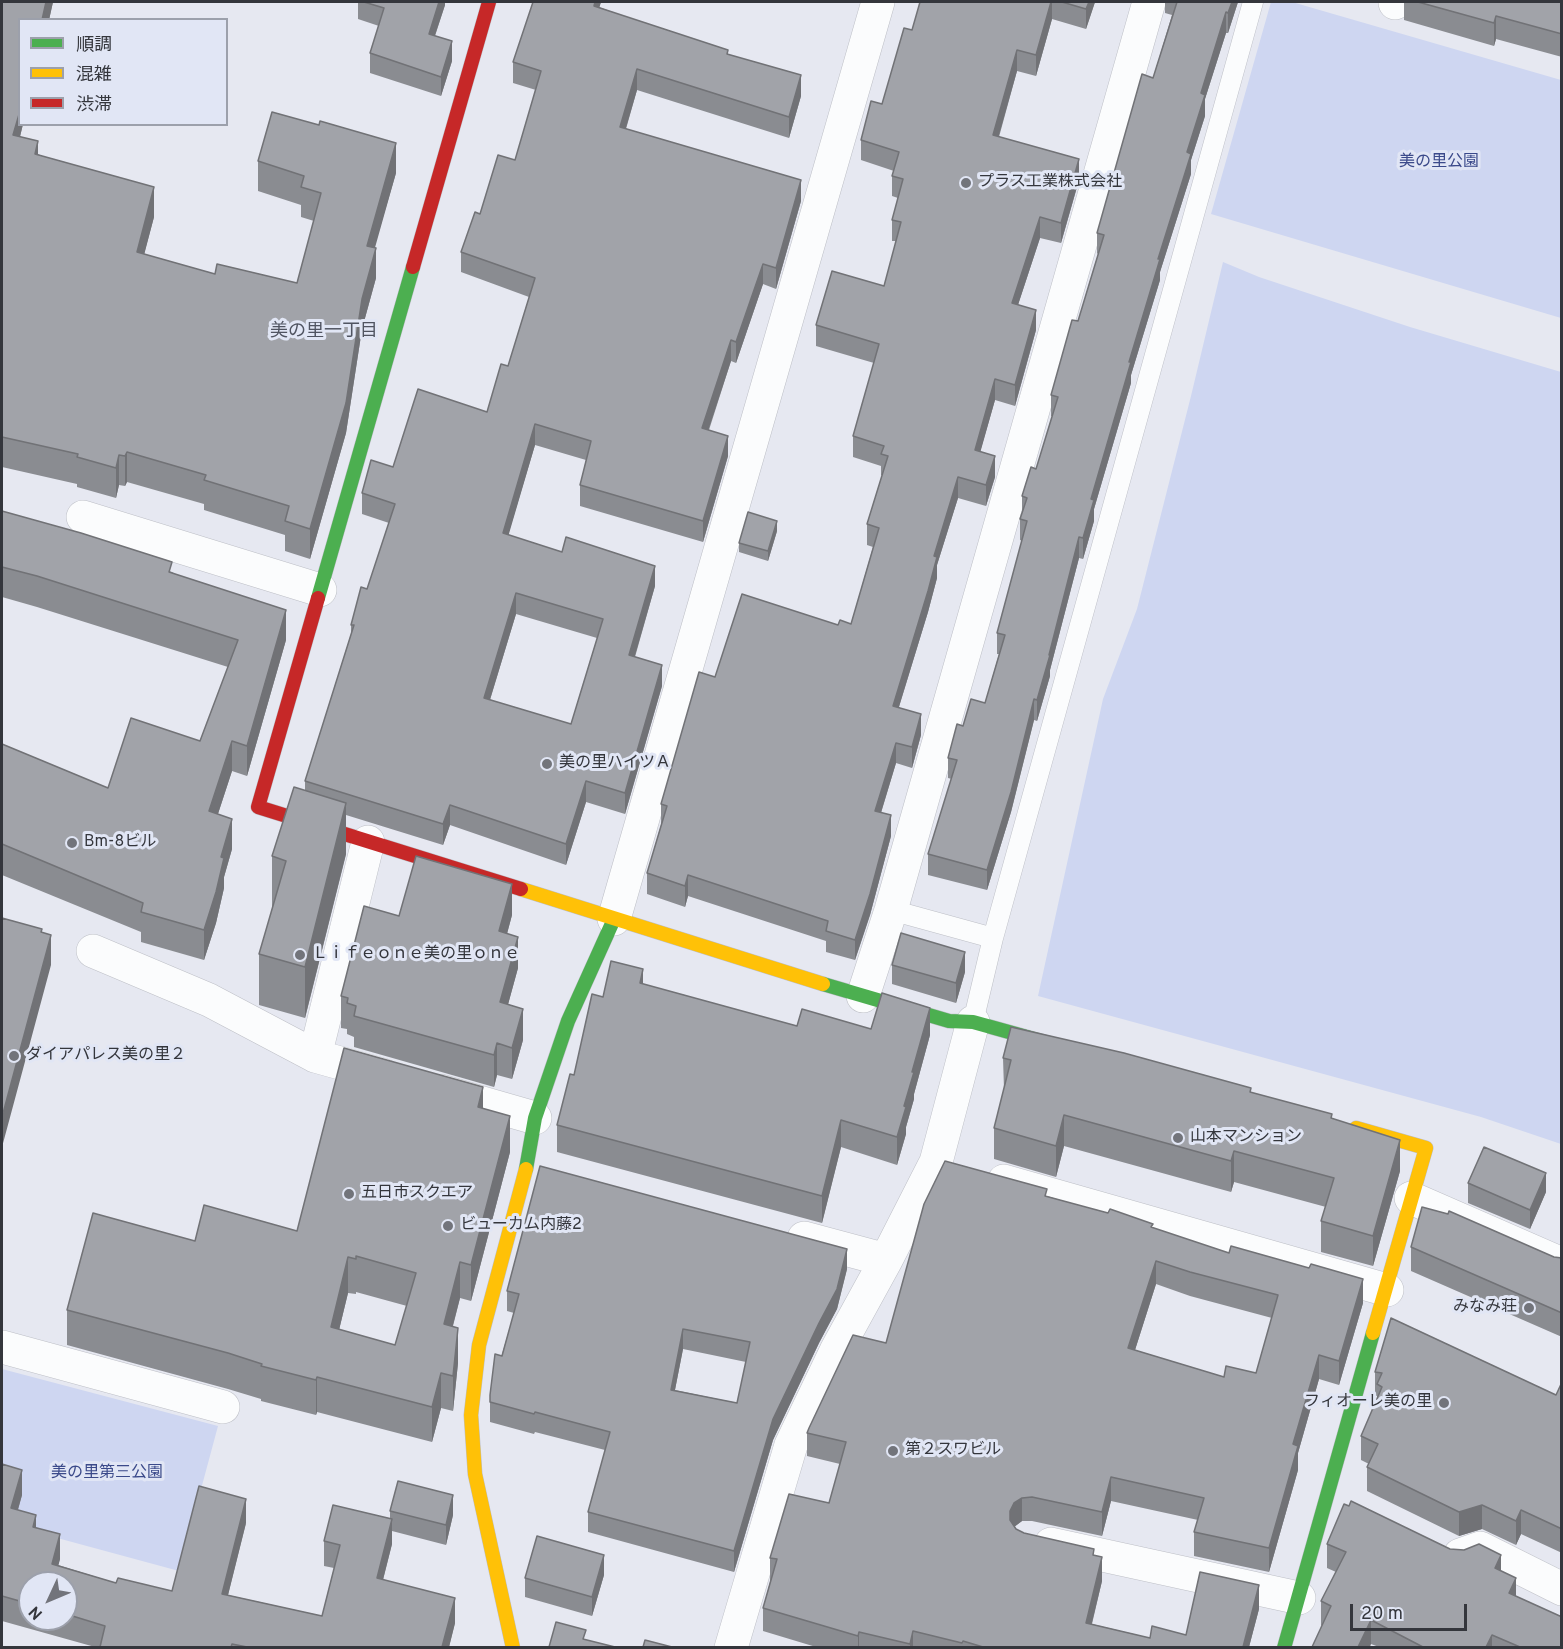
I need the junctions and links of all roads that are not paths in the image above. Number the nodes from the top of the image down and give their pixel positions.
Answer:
1 (489, 2) edge
2 (878, 2) edge
3 (1149, 2) edge
4 (1253, 2) edge
5 (83, 517) dead end
6 (320, 590) junction
7 (368, 842) junction
8 (891, 910) junction
9 (614, 919) junction
10 (993, 938) junction
11 (93, 951) dead end
12 (863, 996) junction
13 (973, 1022) junction
14 (1064, 1047) edge
15 (315, 1056) junction
16 (535, 1118) junction
17 (1347, 1126) edge
18 (936, 1162) junction
19 (527, 1163) junction
20 (561, 1172) edge
21 (1411, 1198) junction
22 (774, 1229) edge
23 (886, 1260) junction
24 (1562, 1263) edge
25 (1387, 1290) junction
26 (2, 1347) edge
27 (223, 1407) dead end
28 (1028, 1539) edge
29 (1436, 1545) edge
30 (1562, 1589) edge
31 (1299, 1598) junction
32 (513, 1647) edge
33 (731, 1647) edge
34 (1284, 1647) edge

1 - 6 street
2 - 9 street
3 - 8 street
4 - 10 lane
5 - 6 street
6 - 7 street
7 - 9 street
7 - 15 street
8 - 10 lane
8 - 12 street
9 - 12 street
9 - 16 street
10 - 13 lane
11 - 15 street
12 - 13 street
13 - 14 street
13 - 18 street
15 - 16 street
16 - 19 street
17 - 21 street
18 - 23 street
18 - 25 street
19 - 20 street
19 - 32 street
21 - 24 street
21 - 25 street
22 - 23 street
23 - 33 street
25 - 31 street
26 - 27 street
28 - 31 street
29 - 30 street
31 - 34 street

